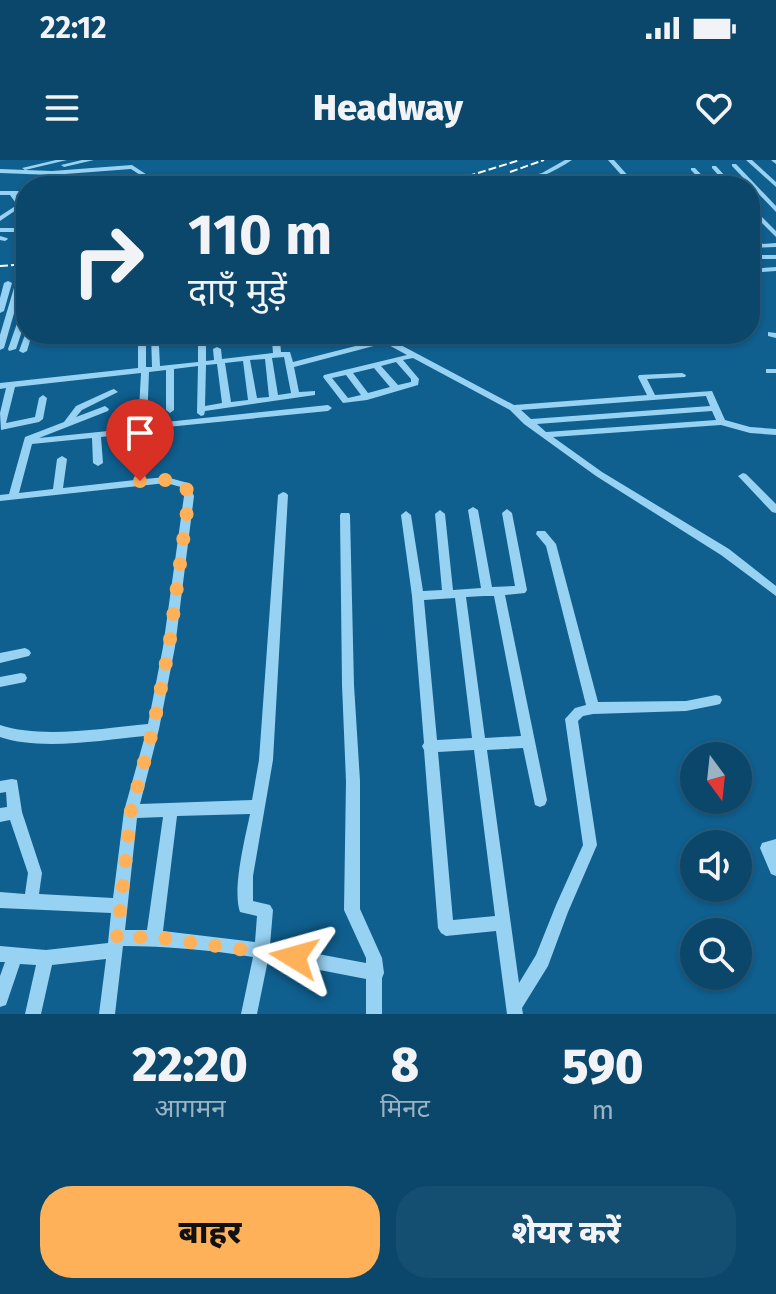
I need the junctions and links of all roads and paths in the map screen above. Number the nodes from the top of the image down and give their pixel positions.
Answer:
1 (12, 160) edge
2 (30, 160) edge
3 (64, 160) edge
4 (91, 160) edge
5 (130, 160) edge
6 (569, 160) edge
7 (611, 160) edge
8 (751, 161) edge
9 (734, 165) dead end
10 (714, 167) dead end
11 (110, 168) junction
12 (693, 169) dead end
13 (23, 173) junction
14 (56, 173) junction
15 (93, 173) junction
16 (1, 174) edge
17 (23, 176) edge
18 (57, 176) edge
19 (84, 176) edge
20 (104, 176) edge
21 (120, 176) edge
22 (147, 176) edge
23 (536, 176) edge
24 (625, 176) edge
25 (700, 176) edge
26 (722, 176) edge
27 (743, 176) edge
28 (776, 187) edge
29 (0, 193) edge
30 (16, 194) edge
31 (13, 195) junction
32 (760, 195) edge
33 (15, 208) edge
34 (776, 210) edge
35 (760, 218) edge
36 (776, 218) edge
37 (0, 219) edge
38 (763, 221) junction
39 (760, 222) edge
40 (0, 230) edge
41 (775, 234) edge
42 (761, 245) edge
43 (776, 245) edge
44 (8, 283) dead end
45 (16, 296) edge
46 (0, 314) edge
47 (11, 315) junction
48 (16, 315) edge
49 (16, 338) edge
50 (28, 344) edge
51 (142, 344) edge
52 (155, 344) edge
53 (202, 344) edge
54 (237, 344) dead end
55 (259, 344) edge
56 (274, 344) edge
57 (371, 344) edge
58 (394, 344) edge
59 (0, 348) edge
60 (12, 349) dead end
61 (217, 349) dead end
62 (23, 351) dead end
63 (268, 355) junction
64 (415, 355) junction
65 (242, 358) junction
66 (398, 359) junction
67 (220, 361) junction
68 (200, 364) junction
69 (291, 365) junction
70 (376, 365) junction
71 (170, 368) junction
72 (148, 370) junction
73 (348, 372) junction
74 (682, 375) dead end
75 (11, 385) junction
76 (0, 386) edge
77 (396, 388) junction
78 (114, 392) dead end
79 (312, 393) dead end
80 (296, 396) junction
81 (367, 397) junction
82 (652, 397) junction
83 (43, 398) dead end
84 (101, 398) junction
85 (274, 399) junction
86 (617, 400) junction
87 (253, 402) junction
88 (227, 405) junction
89 (328, 408) dead end
90 (513, 408) junction
91 (716, 408) junction
92 (170, 410) dead end
93 (627, 413) junction
94 (201, 414) junction
95 (527, 422) junction
96 (721, 422) junction
97 (66, 423) junction
98 (3, 426) edge
99 (640, 427) junction
100 (143, 428) junction
101 (776, 432) edge
102 (96, 434) junction
103 (544, 435) junction
104 (59, 439) junction
105 (26, 441) junction
106 (62, 459) dead end
107 (98, 463) dead end
108 (743, 476) dead end
109 (140, 481) junction
110 (58, 491) junction
111 (283, 495) dead end
112 (6, 497) edge
113 (473, 510) dead end
114 (776, 510) edge
115 (507, 513) dead end
116 (440, 514) dead end
117 (345, 515) dead end
118 (406, 515) dead end
119 (541, 534) dead end
120 (493, 592) junction
121 (776, 592) edge
122 (454, 594) junction
123 (418, 596) junction
124 (25, 653) dead end
125 (0, 658) edge
126 (21, 678) dead end
127 (0, 682) edge
128 (716, 700) dead end
129 (593, 708) junction
130 (153, 729) junction
131 (0, 731) edge
132 (481, 742) junction
133 (528, 742) junction
134 (429, 746) junction
135 (0, 787) edge
136 (540, 800) dead end
137 (258, 807) junction
138 (171, 809) junction
139 (131, 811) junction
140 (7, 813) edge
141 (776, 846) edge
142 (776, 869) edge
143 (0, 900) edge
144 (31, 901) junction
145 (120, 906) junction
146 (504, 923) junction
147 (154, 937) junction
148 (116, 944) junction
149 (262, 953) junction
150 (7, 955) edge
151 (46, 958) junction
152 (376, 973) junction
153 (0, 999) edge
154 (515, 1009) edge
155 (33, 1014) edge
156 (107, 1014) edge
157 (249, 1014) edge
158 (374, 1014) edge

1 - 16 street
2 - 13 street
3 - 13 street
4 - 13 street
5 - 15 street
6 - 23 street
7 - 24 street
8 - 28 street
9 - 27 street
10 - 26 street
11 - 15 street
11 - 21 street
11 - 22 street
12 - 25 street
13 - 14 street
13 - 16 street
13 - 17 street
14 - 15 street
14 - 18 street
15 - 19 street
15 - 20 street
29 - 31 street
30 - 31 street
31 - 33 street
32 - 34 street
33 - 37 street
33 - 40 street
35 - 38 street
36 - 38 street
38 - 39 street
38 - 41 street
42 - 43 street
44 - 46 street
45 - 47 street
46 - 47 street
47 - 48 street
47 - 59 street
49 - 60 street
50 - 62 street
51 - 72 street
52 - 72 street
53 - 68 street
54 - 65 street
55 - 63 street
56 - 63 street
57 - 69 street
58 - 64 street
61 - 67 street
63 - 65 street
63 - 69 street
63 - 85 street
64 - 66 street
64 - 90 street
65 - 67 street
65 - 87 street
66 - 70 street
66 - 77 street
67 - 68 street
67 - 88 street
68 - 71 street
68 - 94 street
69 - 80 street
70 - 73 street
70 - 77 street
71 - 72 street
71 - 92 street
72 - 75 street
72 - 100 street
73 - 81 street
73 - 81 street
74 - 82 street
75 - 76 street
75 - 98 street
77 - 81 street
78 - 84 street
79 - 80 street
80 - 85 street
82 - 86 street
82 - 91 street
83 - 98 street
84 - 97 street
84 - 97 street
85 - 87 street
86 - 90 street
86 - 93 street
87 - 88 street
88 - 94 street
89 - 94 street
90 - 95 street
91 - 93 street
91 - 96 street
93 - 95 street
93 - 99 street
94 - 100 street
95 - 103 street
96 - 99 street
96 - 101 street
97 - 104 street
97 - 105 street
98 - 105 street
99 - 103 street
100 - 102 street
100 - 109 street
102 - 104 street
102 - 107 street
103 - 121 street
104 - 105 street
105 - 112 street
106 - 110 street
108 - 114 street
109 - 110 street
109 - 130 street
110 - 112 street
111 - 137 street
113 - 120 street
115 - 120 street
116 - 122 street
117 - 152 street
118 - 123 street
119 - 129 street
120 - 122 street
120 - 133 street
122 - 123 street
122 - 132 street
123 - 134 street
124 - 125 street
126 - 127 street
128 - 129 street
129 - 154 street
130 - 131 street
130 - 139 street
132 - 133 street
132 - 134 street
132 - 146 street
133 - 136 street
134 - 146 street
135 - 140 street
137 - 138 street
137 - 149 street
138 - 139 street
138 - 147 street
139 - 145 street
140 - 144 street
141 - 142 street
143 - 144 street
144 - 145 street
145 - 148 street
146 - 154 street
147 - 148 street
147 - 149 street
148 - 151 street
148 - 156 street
149 - 152 street
149 - 157 street
150 - 151 street
150 - 153 street
151 - 155 street
152 - 158 street

